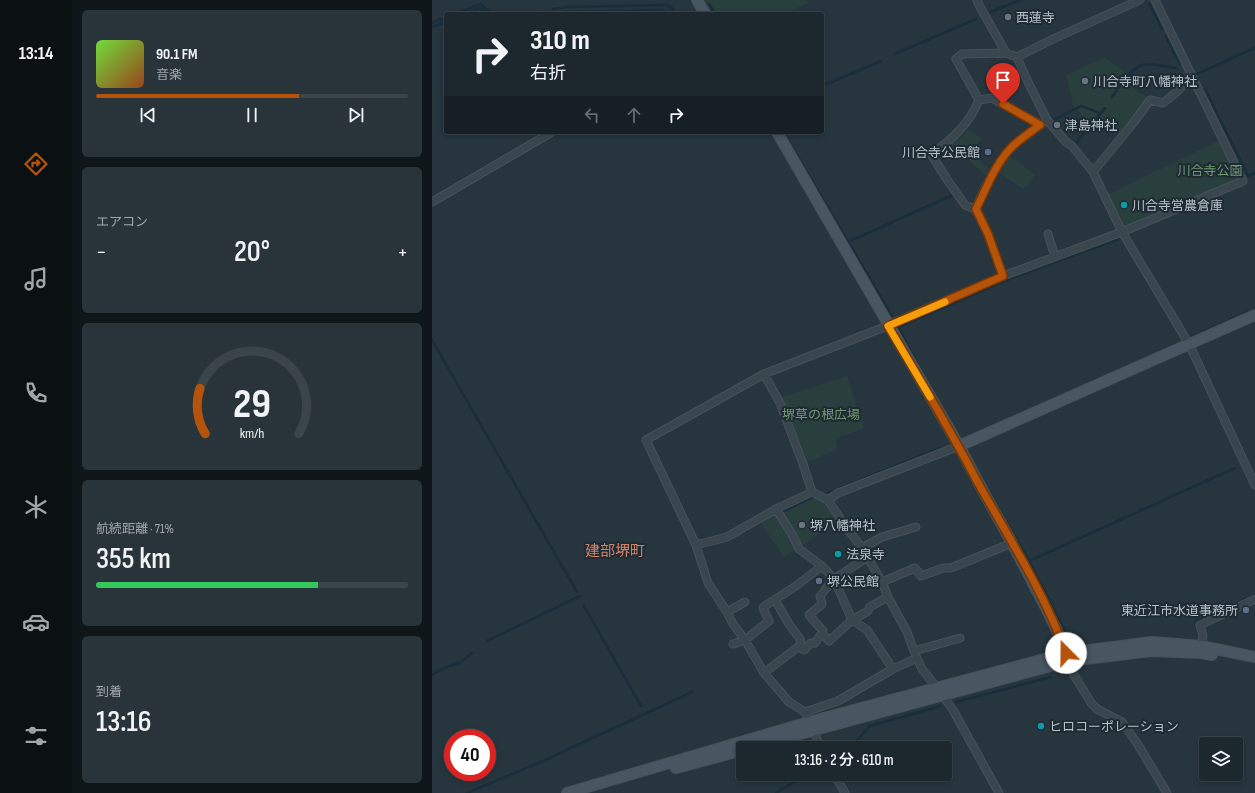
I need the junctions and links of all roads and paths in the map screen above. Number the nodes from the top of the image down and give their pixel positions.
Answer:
1 (697, 0) edge
2 (977, 0) edge
3 (1140, 0) edge
4 (1155, 0) edge
5 (704, 12) edge
6 (1006, 53) junction
7 (1017, 57) junction
8 (1191, 73) junction
9 (979, 100) junction
10 (1047, 120) junction
11 (1040, 125) junction
12 (549, 134) edge
13 (778, 134) edge
14 (1093, 172) junction
15 (432, 202) edge
16 (976, 209) junction
17 (1122, 232) junction
18 (1048, 234) dead end
19 (1055, 257) junction
20 (1003, 276) junction
21 (1255, 315) edge
22 (888, 326) junction
23 (1189, 344) junction
24 (764, 374) junction
25 (959, 446) junction
26 (1255, 485) edge
27 (812, 492) junction
28 (828, 500) junction
29 (776, 509) junction
30 (916, 527) dead end
31 (1012, 543) junction
32 (696, 545) junction
33 (862, 548) junction
34 (868, 557) junction
35 (822, 566) junction
36 (834, 579) junction
37 (882, 582) junction
38 (888, 597) junction
39 (1255, 599) edge
40 (775, 600) junction
41 (745, 602) dead end
42 (727, 612) junction
43 (852, 620) junction
44 (822, 633) junction
45 (960, 638) dead end
46 (745, 640) junction
47 (734, 644) dead end
48 (1201, 646) junction
49 (798, 647) junction
50 (915, 655) junction
51 (1068, 657) junction
52 (1255, 657) edge
53 (1255, 663) edge
54 (893, 669) junction
55 (764, 673) junction
56 (940, 692) junction
57 (805, 712) junction
58 (811, 726) junction
59 (768, 741) edge
60 (818, 741) edge
61 (736, 752) edge
62 (838, 781) edge
63 (843, 791) edge
64 (567, 793) edge
65 (588, 793) edge
66 (835, 793) edge
67 (999, 793) edge
68 (1166, 793) edge

1 - 5 street
2 - 6 street
3 - 7 street
4 - 8 street
6 - 7 street
6 - 9 street
7 - 10 street
8 - 14 street
8 - 17 street
9 - 11 street
9 - 16 street
10 - 11 street
10 - 14 street
11 - 16 street
12 - 15 street
13 - 22 street
14 - 17 street
16 - 20 street
17 - 19 street
17 - 23 street
18 - 19 street
19 - 20 street
20 - 22 street
21 - 23 street
22 - 24 street
22 - 25 street
23 - 25 street
23 - 26 street
24 - 27 street
24 - 32 street
25 - 28 street
25 - 31 street
27 - 28 street
27 - 29 street
28 - 33 street
29 - 32 street
29 - 35 street
30 - 33 street
31 - 37 street
31 - 51 street
32 - 42 street
33 - 34 street
34 - 36 street
34 - 37 street
35 - 36 street
35 - 40 street
36 - 43 street
36 - 44 street
37 - 38 street
38 - 43 street
38 - 50 street
39 - 48 street
40 - 46 street
40 - 49 street
41 - 42 street
42 - 46 street
43 - 44 street
43 - 54 street
44 - 49 street
45 - 50 street
46 - 47 street
46 - 55 street
48 - 51 street
48 - 52 street
49 - 55 street
50 - 54 street
50 - 56 street
51 - 53 street
51 - 56 street
51 - 68 street
54 - 57 street
55 - 57 street
56 - 58 street
56 - 67 street
57 - 58 street
58 - 59 street
58 - 60 street
58 - 64 street
61 - 65 street
62 - 63 street
63 - 66 street

